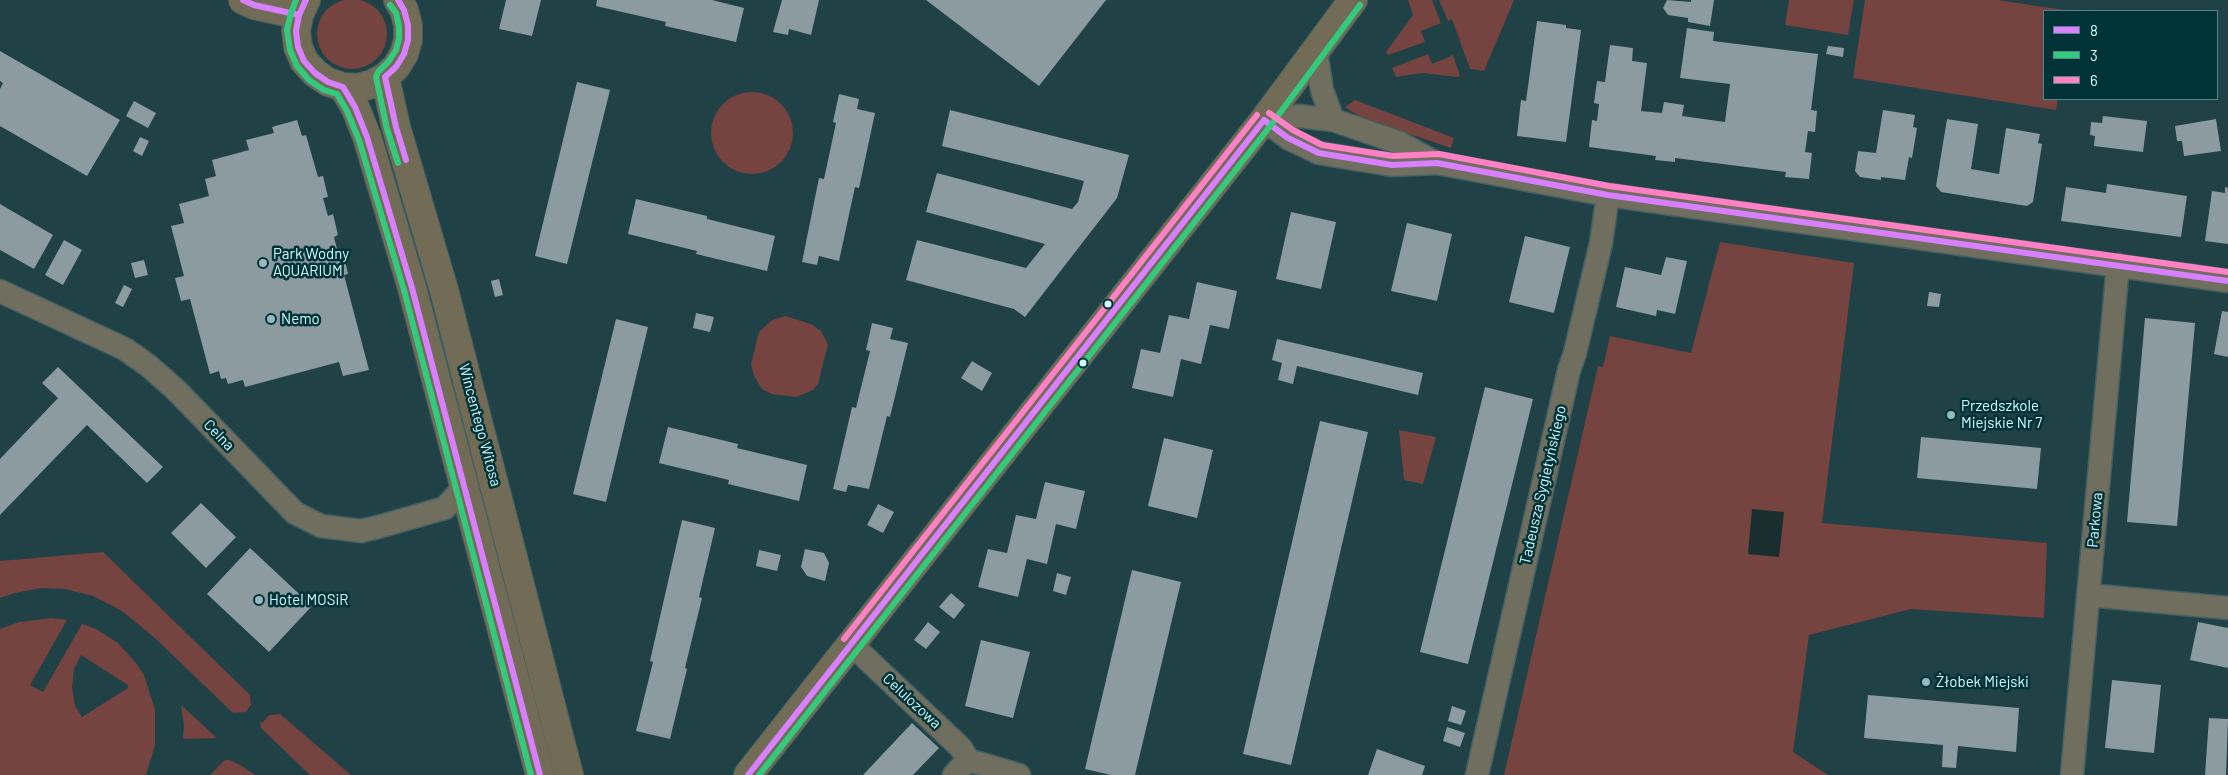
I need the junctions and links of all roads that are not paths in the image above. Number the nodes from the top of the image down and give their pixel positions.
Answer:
1 (244, 0) edge
2 (398, 0) edge
3 (1353, 0) edge
4 (303, 8) edge
5 (1316, 52) junction
6 (385, 77) junction
7 (343, 87) junction
8 (1264, 120) junction
9 (1333, 120) junction
10 (1437, 164) junction
11 (1608, 194) junction
12 (2118, 265) junction
13 (2228, 280) edge
14 (0, 291) edge
15 (466, 486) junction
16 (445, 508) junction
17 (474, 520) junction
18 (2088, 595) junction
19 (2228, 608) edge
20 (851, 644) junction
21 (961, 767) edge
22 (540, 775) edge
23 (569, 775) edge
24 (748, 775) edge
25 (1019, 775) edge
26 (1477, 775) edge
27 (2072, 775) edge

1 - 4 main road
2 - 6 main road
3 - 5 main road
4 - 7 main road
5 - 8 main road
5 - 9 street
6 - 7 main road
6 - 23 main road, Wincentego Witosa
7 - 15 main road, Wincentego Witosa
8 - 9 street
8 - 10 street
8 - 20 main road
9 - 10 street
10 - 11 street
11 - 12 street
11 - 26 street, Tadeusza Sygietyńskiego
12 - 13 street
12 - 18 street, Parkowa
14 - 16 street, Celna
15 - 16 street
15 - 17 main road, Wincentego Witosa
16 - 17 street
17 - 22 main road, Wincentego Witosa
18 - 19 street
18 - 27 street, Parkowa
20 - 21 street, Celulozowa
20 - 24 main road
21 - 25 street, Celulozowa

